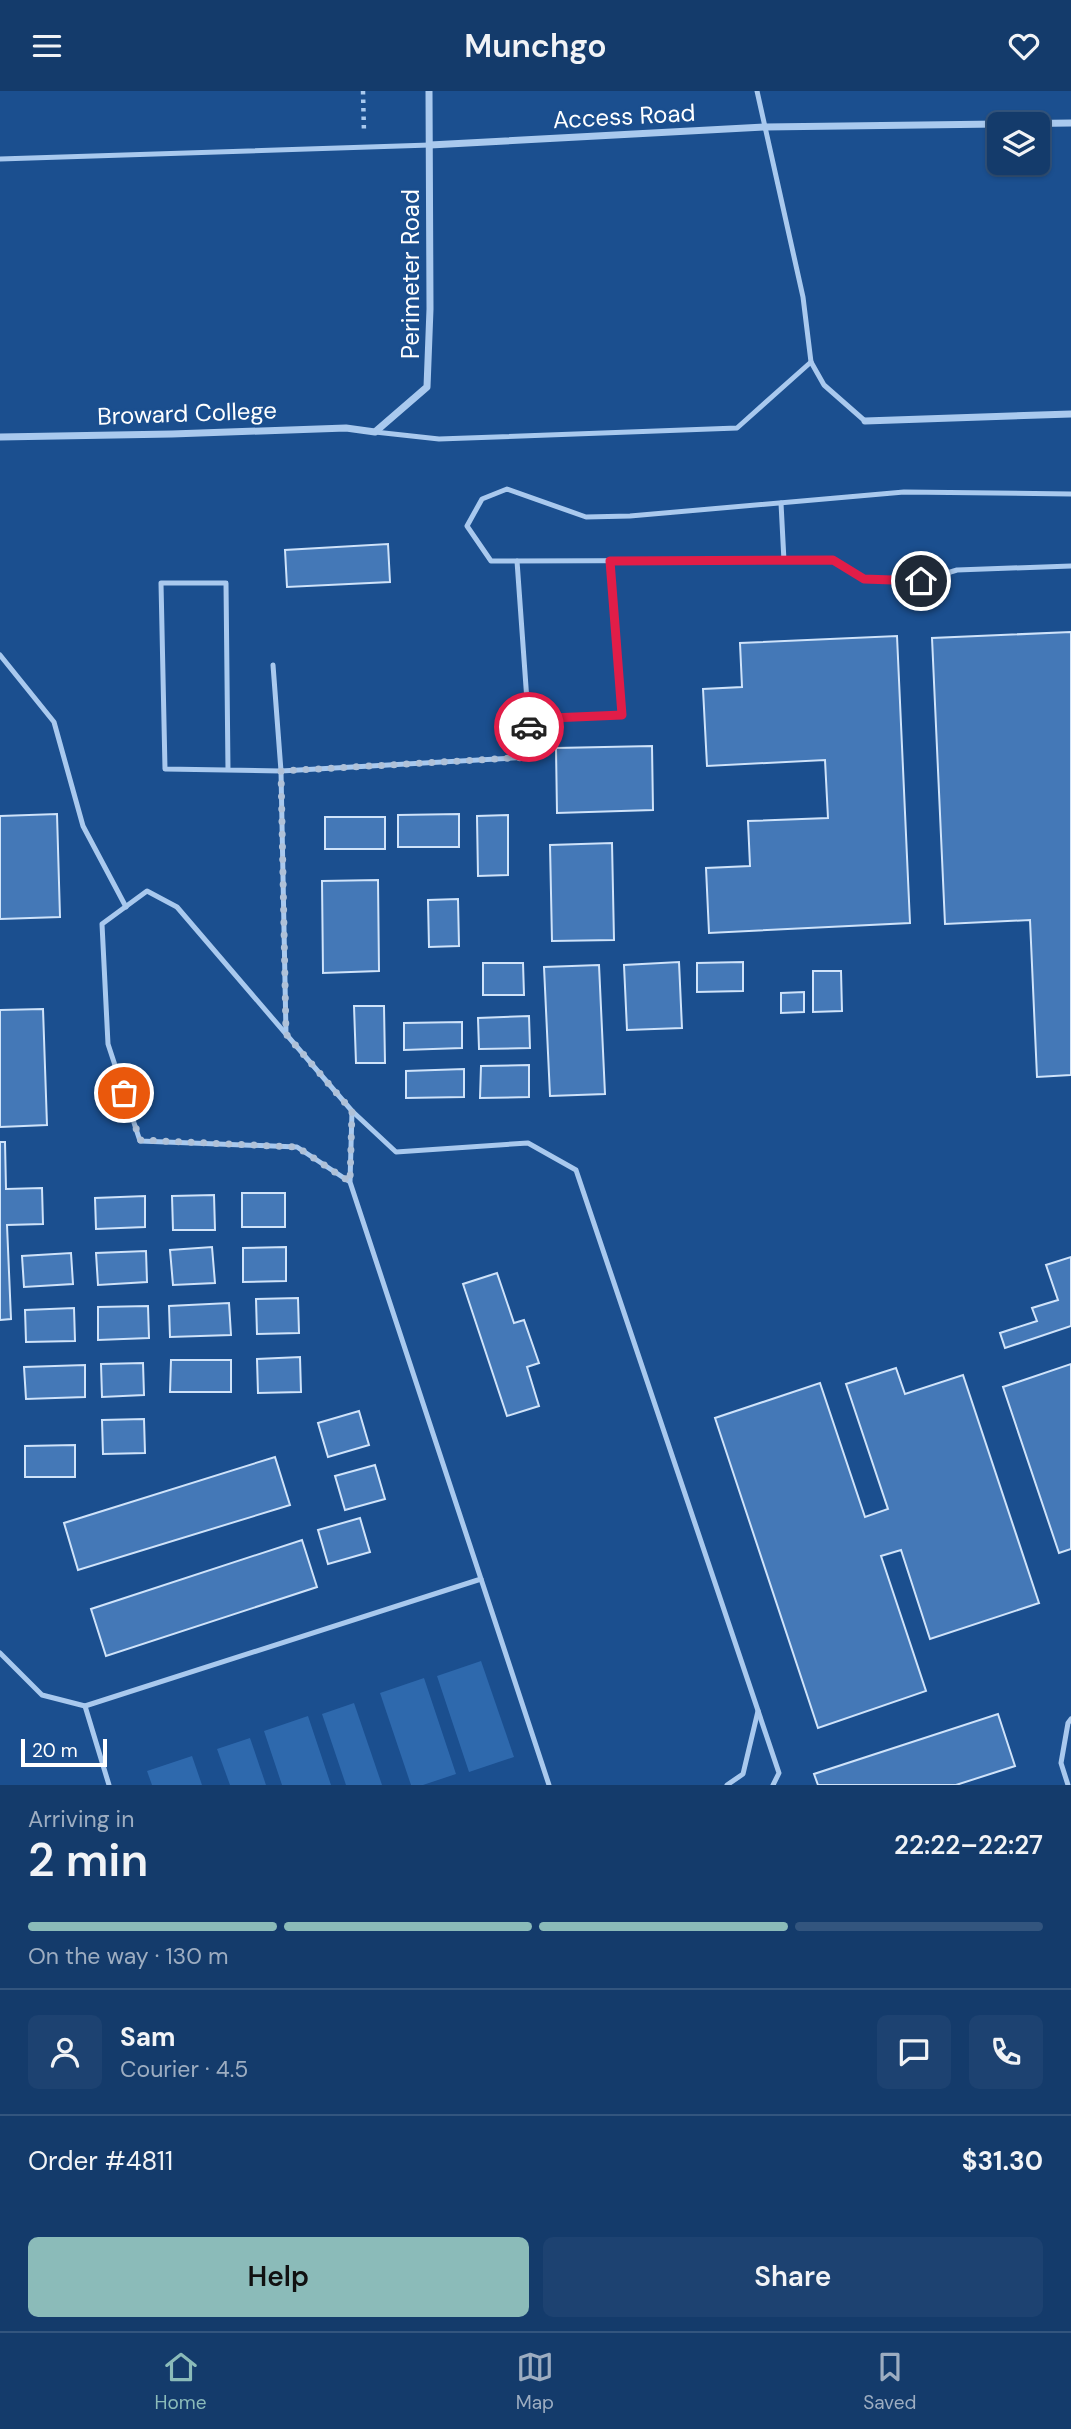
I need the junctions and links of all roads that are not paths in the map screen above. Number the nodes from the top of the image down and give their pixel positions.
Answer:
1 (429, 91) edge
2 (757, 91) edge
3 (1071, 123) edge
4 (765, 127) junction
5 (430, 145) junction
6 (0, 159) edge
7 (811, 362) junction
8 (1071, 414) edge
9 (865, 421) joint
10 (375, 432) junction
11 (0, 437) edge
12 (1071, 494) edge
13 (781, 503) junction
14 (517, 561) junction
15 (610, 561) junction
16 (784, 561) junction
17 (1071, 566) edge
18 (0, 655) edge
19 (273, 665) dead end
20 (528, 719) junction
21 (228, 770) junction
22 (281, 771) junction
23 (126, 907) junction
24 (286, 1034) junction
25 (352, 1111) junction
26 (350, 1182) junction
27 (481, 1579) junction
28 (0, 1653) edge
29 (85, 1706) junction
30 (758, 1711) junction
31 (1071, 1719) edge
32 (109, 1785) edge
33 (549, 1785) edge
34 (727, 1785) edge
35 (773, 1785) edge
36 (1068, 1785) edge

1 - 5 street, Perimeter Road
2 - 4 lane
3 - 4 street, Access Road
4 - 5 street, Access Road
4 - 7 lane
5 - 6 lane
5 - 10 street, Perimeter Road
7 - 9 lane
7 - 10 lane
8 - 9 street
10 - 11 street, Broward College
12 - 13 lane
13 - 14 lane
13 - 16 lane
14 - 15 lane
14 - 20 lane
15 - 16 lane
15 - 20 lane
16 - 17 lane
18 - 23 lane
19 - 22 lane
20 - 22 lane
21 - 21 lane
21 - 22 lane
22 - 24 lane
23 - 24 lane
23 - 26 lane
24 - 25 lane
25 - 26 lane
25 - 30 lane
26 - 27 lane
27 - 29 lane
27 - 33 lane
28 - 29 lane
29 - 32 lane
30 - 34 lane
30 - 35 lane
31 - 36 lane

